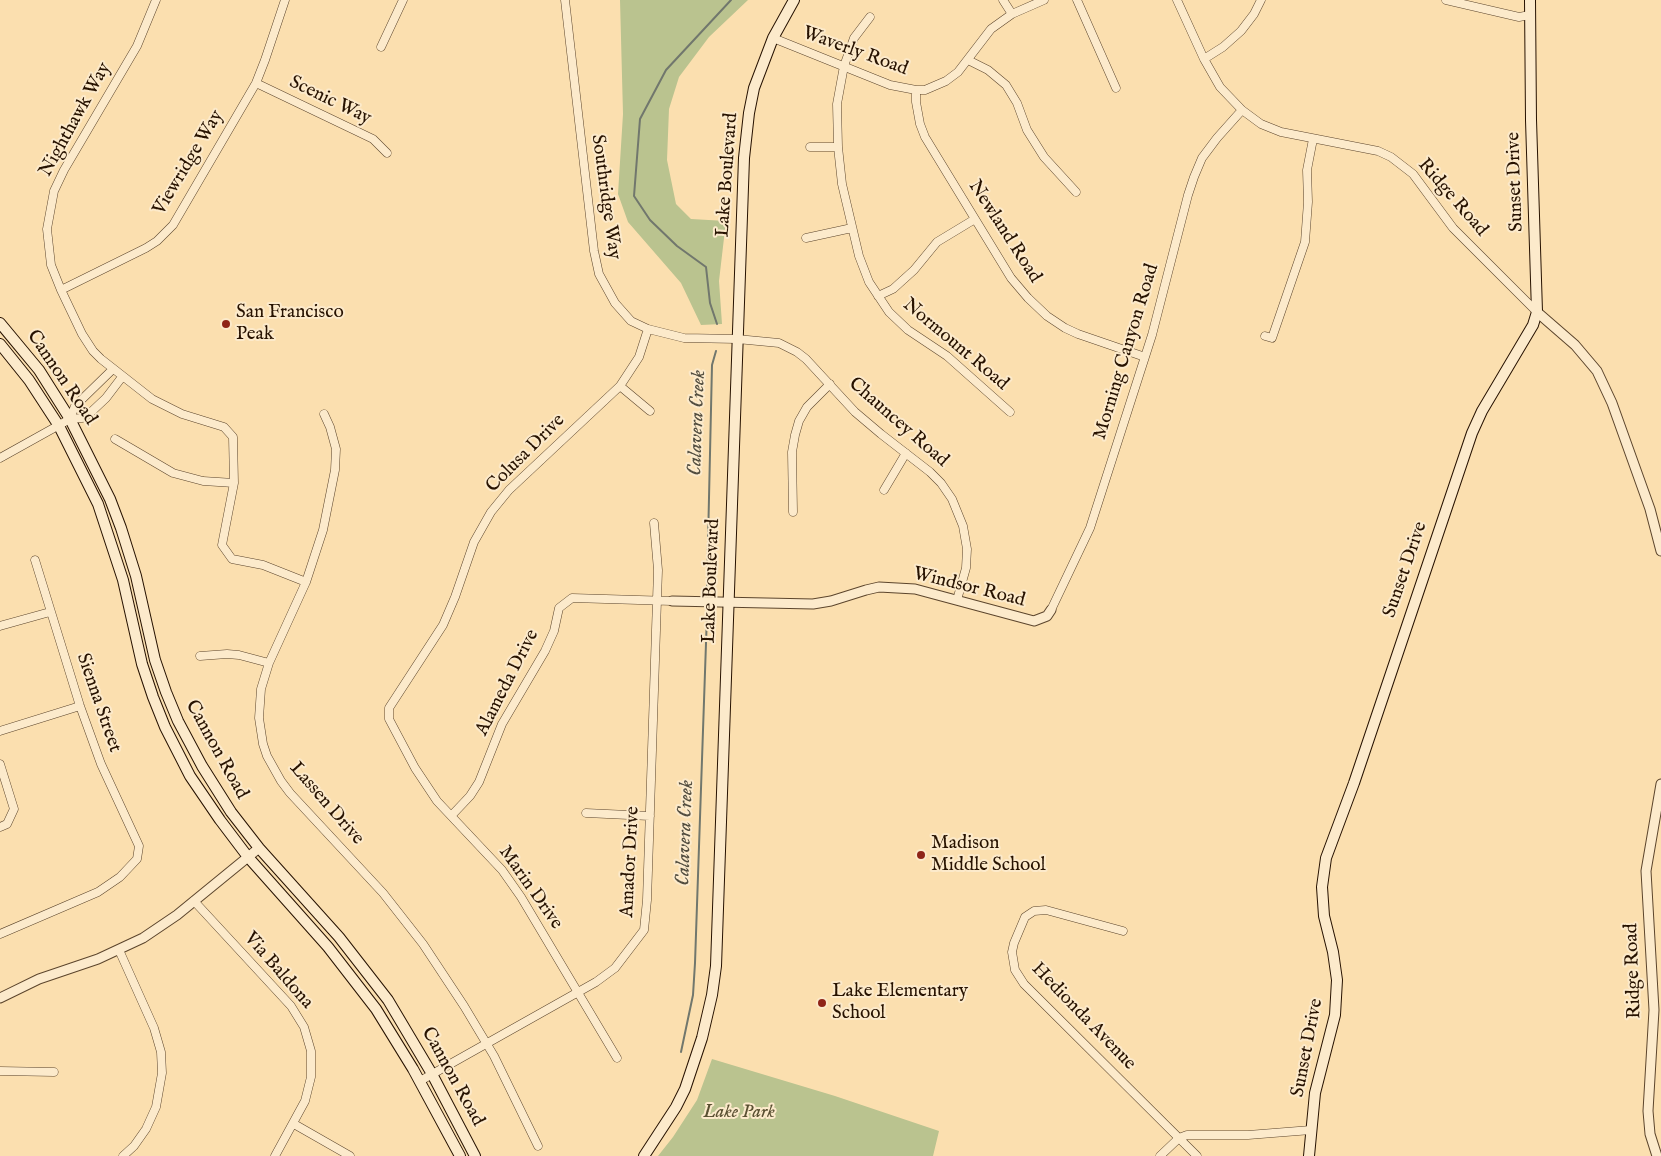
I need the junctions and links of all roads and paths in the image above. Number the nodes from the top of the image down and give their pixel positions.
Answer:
1 (156, 0) edge
2 (285, 0) edge
3 (403, 0) edge
4 (565, 0) edge
5 (794, 0) edge
6 (1003, 0) edge
7 (1044, 0) edge
8 (1077, 0) edge
9 (1177, 0) edge
10 (1261, 0) edge
11 (1446, 0) edge
12 (1530, 0) edge
13 (1012, 14) junction
14 (1530, 15) junction
15 (870, 17) dead end
16 (773, 38) junction
17 (381, 46) dead end
18 (1204, 59) junction
19 (968, 60) junction
20 (844, 66) junction
21 (256, 83) junction
22 (1116, 88) dead end
23 (916, 90) junction
24 (1242, 110) junction
25 (1313, 139) junction
26 (838, 146) junction
27 (810, 147) dead end
28 (387, 153) dead end
29 (1076, 192) dead end
30 (975, 219) junction
31 (852, 228) junction
32 (806, 238) dead end
33 (61, 290) junction
34 (878, 296) junction
35 (1537, 312) junction
36 (0, 323) edge
37 (648, 329) junction
38 (1265, 336) dead end
39 (696, 338) joint
40 (737, 339) junction
41 (0, 344) edge
42 (1145, 357) junction
43 (113, 369) junction
44 (122, 377) junction
45 (830, 384) junction
46 (620, 386) junction
47 (650, 411) dead end
48 (1010, 412) dead end
49 (324, 414) dead end
50 (70, 419) junction
51 (59, 426) junction
52 (115, 439) dead end
53 (906, 453) junction
54 (0, 458) edge
55 (234, 483) junction
56 (884, 490) dead end
57 (793, 512) dead end
58 (654, 523) dead end
59 (1661, 551) edge
60 (35, 560) dead end
61 (306, 582) junction
62 (657, 600) junction
63 (957, 600) junction
64 (672, 601) joint
65 (728, 603) junction
66 (1051, 610) joint
67 (50, 612) junction
68 (0, 626) edge
69 (200, 656) dead end
70 (269, 663) junction
71 (80, 706) junction
72 (389, 719) joint
73 (0, 731) edge
74 (0, 764) edge
75 (1661, 784) edge
76 (586, 814) dead end
77 (452, 815) junction
78 (650, 816) junction
79 (0, 827) edge
80 (259, 848) junction
81 (248, 857) junction
82 (194, 901) junction
83 (1122, 931) dead end
84 (0, 934) edge
85 (119, 950) junction
86 (578, 992) junction
87 (0, 998) edge
88 (486, 1043) junction
89 (618, 1058) dead end
90 (0, 1072) edge
91 (54, 1072) dead end
92 (432, 1074) junction
93 (420, 1081) junction
94 (294, 1124) junction
95 (1311, 1130) junction
96 (1179, 1138) junction
97 (538, 1146) dead end
98 (347, 1155) edge
99 (123, 1156) edge
100 (275, 1156) edge
101 (460, 1156) edge
102 (475, 1156) edge
103 (644, 1156) edge
104 (1160, 1156) edge
105 (1197, 1156) edge
106 (1309, 1156) edge
107 (1657, 1156) edge

1 - 33 street, Nighthawk Way
2 - 21 street, Viewridge Way
3 - 17 street
4 - 37 street, Southridge Way
5 - 16 main road, Lake Boulevard
6 - 13 street
7 - 13 street, Waverly Road
8 - 22 street
9 - 18 street, Ridge Road
10 - 18 street
11 - 14 street
12 - 14 main road, Sunset Drive
13 - 19 street, Waverly Road
14 - 35 main road, Sunset Drive
15 - 20 street, Normount Road
16 - 20 street, Waverly Road
16 - 40 main road, Lake Boulevard
18 - 24 street, Ridge Road
19 - 23 street, Waverly Road
19 - 29 street
20 - 23 street, Waverly Road
20 - 26 street, Normount Road
21 - 28 street, Scenic Way
21 - 33 street, Viewridge Way
23 - 30 street, Newland Road
24 - 25 street, Ridge Road
24 - 42 street, Morning Canyon Road
25 - 35 street, Ridge Road
25 - 38 street
26 - 27 street
26 - 31 street, Normount Road
30 - 34 street
30 - 42 street, Newland Road
31 - 32 street
31 - 34 street, Normount Road
33 - 43 street, Nighthawk Way
34 - 48 street, Normount Road
35 - 59 street, Ridge Road
35 - 95 main road, Sunset Drive
36 - 50 main road, Cannon Road
37 - 39 street, Southridge Way
37 - 46 street, Colusa Drive
39 - 40 street, Chauncey Road
40 - 45 street, Chauncey Road
40 - 65 main road, Lake Boulevard
41 - 51 main road, Cannon Road
42 - 66 street, Morning Canyon Road
43 - 44 street, Nighthawk Way
43 - 50 street
44 - 50 street
44 - 55 street, Nighthawk Way
45 - 53 street, Chauncey Road
45 - 57 street
46 - 47 street
46 - 72 street, Colusa Drive
49 - 61 street, Lassen Drive
50 - 51 street
50 - 80 main road, Cannon Road
51 - 54 street
51 - 81 main road, Cannon Road
52 - 55 street
53 - 56 street
53 - 63 street, Chauncey Road
55 - 61 street, Nighthawk Way
58 - 62 street, Amador Drive
60 - 67 street, Sienna Street
61 - 70 street, Lassen Drive
62 - 64 street, Alameda Drive
62 - 77 street, Alameda Drive
62 - 78 street, Amador Drive
63 - 65 street, Windsor Road
63 - 66 street, Windsor Road
64 - 65 street, Alameda Drive
65 - 103 main road, Lake Boulevard
67 - 68 street
67 - 71 street, Sienna Street
69 - 70 street
70 - 88 street, Lassen Drive
71 - 73 street
71 - 84 street, Sienna Street
72 - 77 street, Marin Drive
74 - 79 street
75 - 107 street, Ridge Road
76 - 78 street
77 - 86 street, Marin Drive
78 - 86 street, Amador Drive
80 - 81 street
80 - 92 main road, Cannon Road
81 - 82 street
81 - 93 main road, Cannon Road
82 - 85 street
82 - 94 street, Via Baldona
83 - 96 street, Hedionda Avenue
85 - 87 street
85 - 99 street
86 - 88 street, Amador Drive
86 - 89 street, Marin Drive
88 - 92 street, Amador Drive
88 - 97 street, Lassen Drive
90 - 91 street
92 - 93 street, Amador Drive
92 - 102 main road, Cannon Road
93 - 101 main road, Cannon Road
94 - 98 street
94 - 100 street, Via Baldona
95 - 96 street
95 - 106 main road, Sunset Drive
96 - 104 street
96 - 105 street, Hedionda Avenue

